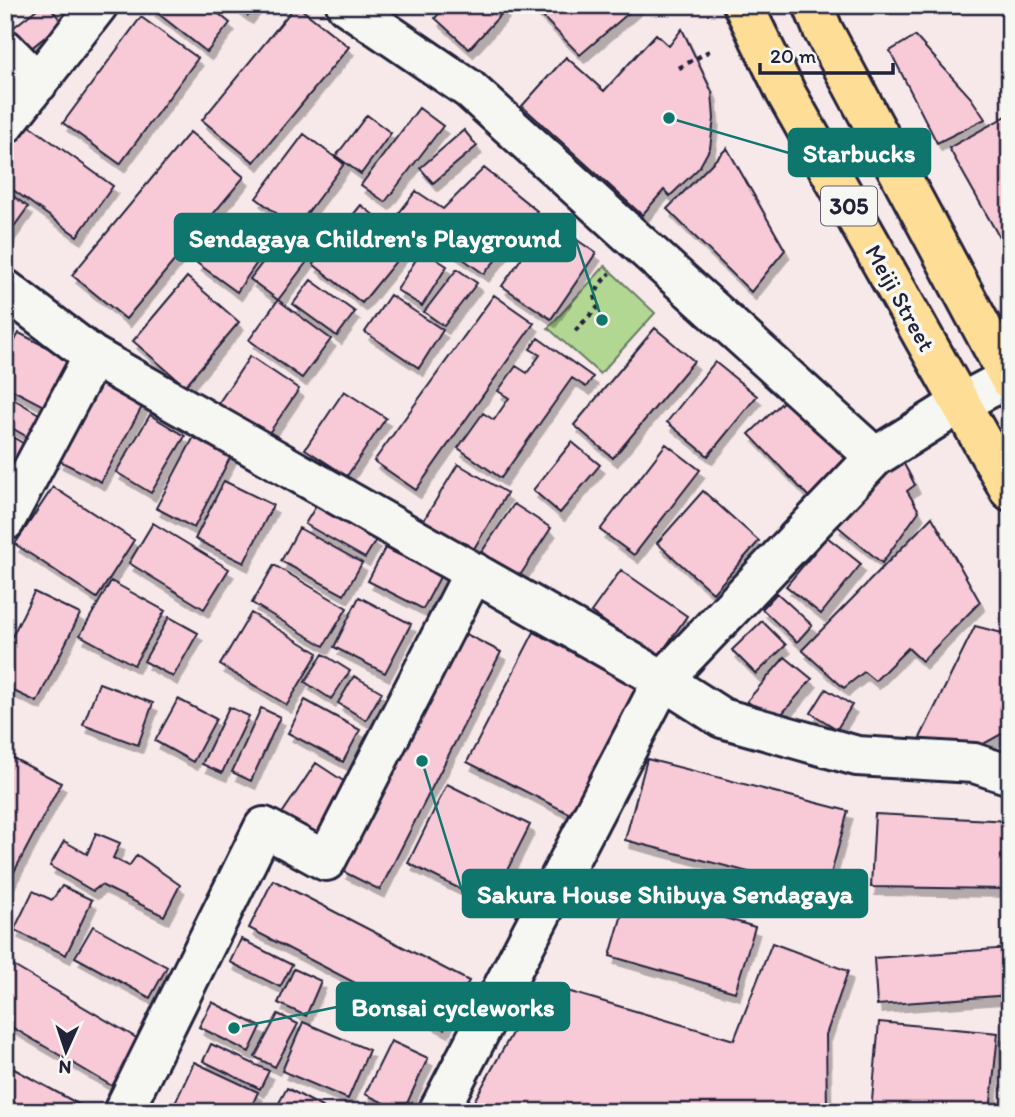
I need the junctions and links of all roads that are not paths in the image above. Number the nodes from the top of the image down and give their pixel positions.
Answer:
1 (98, 5) edge
2 (346, 5) edge
3 (743, 5) edge
4 (813, 5) edge
5 (5, 49) edge
6 (38, 83) junction
7 (5, 124) edge
8 (5, 289) edge
9 (93, 356) junction
10 (1009, 379) edge
11 (961, 403) junction
12 (875, 457) junction
13 (1010, 491) edge
14 (5, 521) edge
15 (474, 572) junction
16 (663, 680) junction
17 (1010, 775) edge
18 (123, 1112) edge
19 (438, 1112) edge

1 - 6 street
2 - 12 street
3 - 11 main road, Meiji Street / 305
4 - 10 main road, 305
5 - 6 street
6 - 7 street
8 - 9 street
9 - 14 street
9 - 15 street
10 - 11 street
11 - 12 street
11 - 13 main road, 305
12 - 16 street
15 - 16 street
15 - 18 street
16 - 17 street
16 - 19 street

